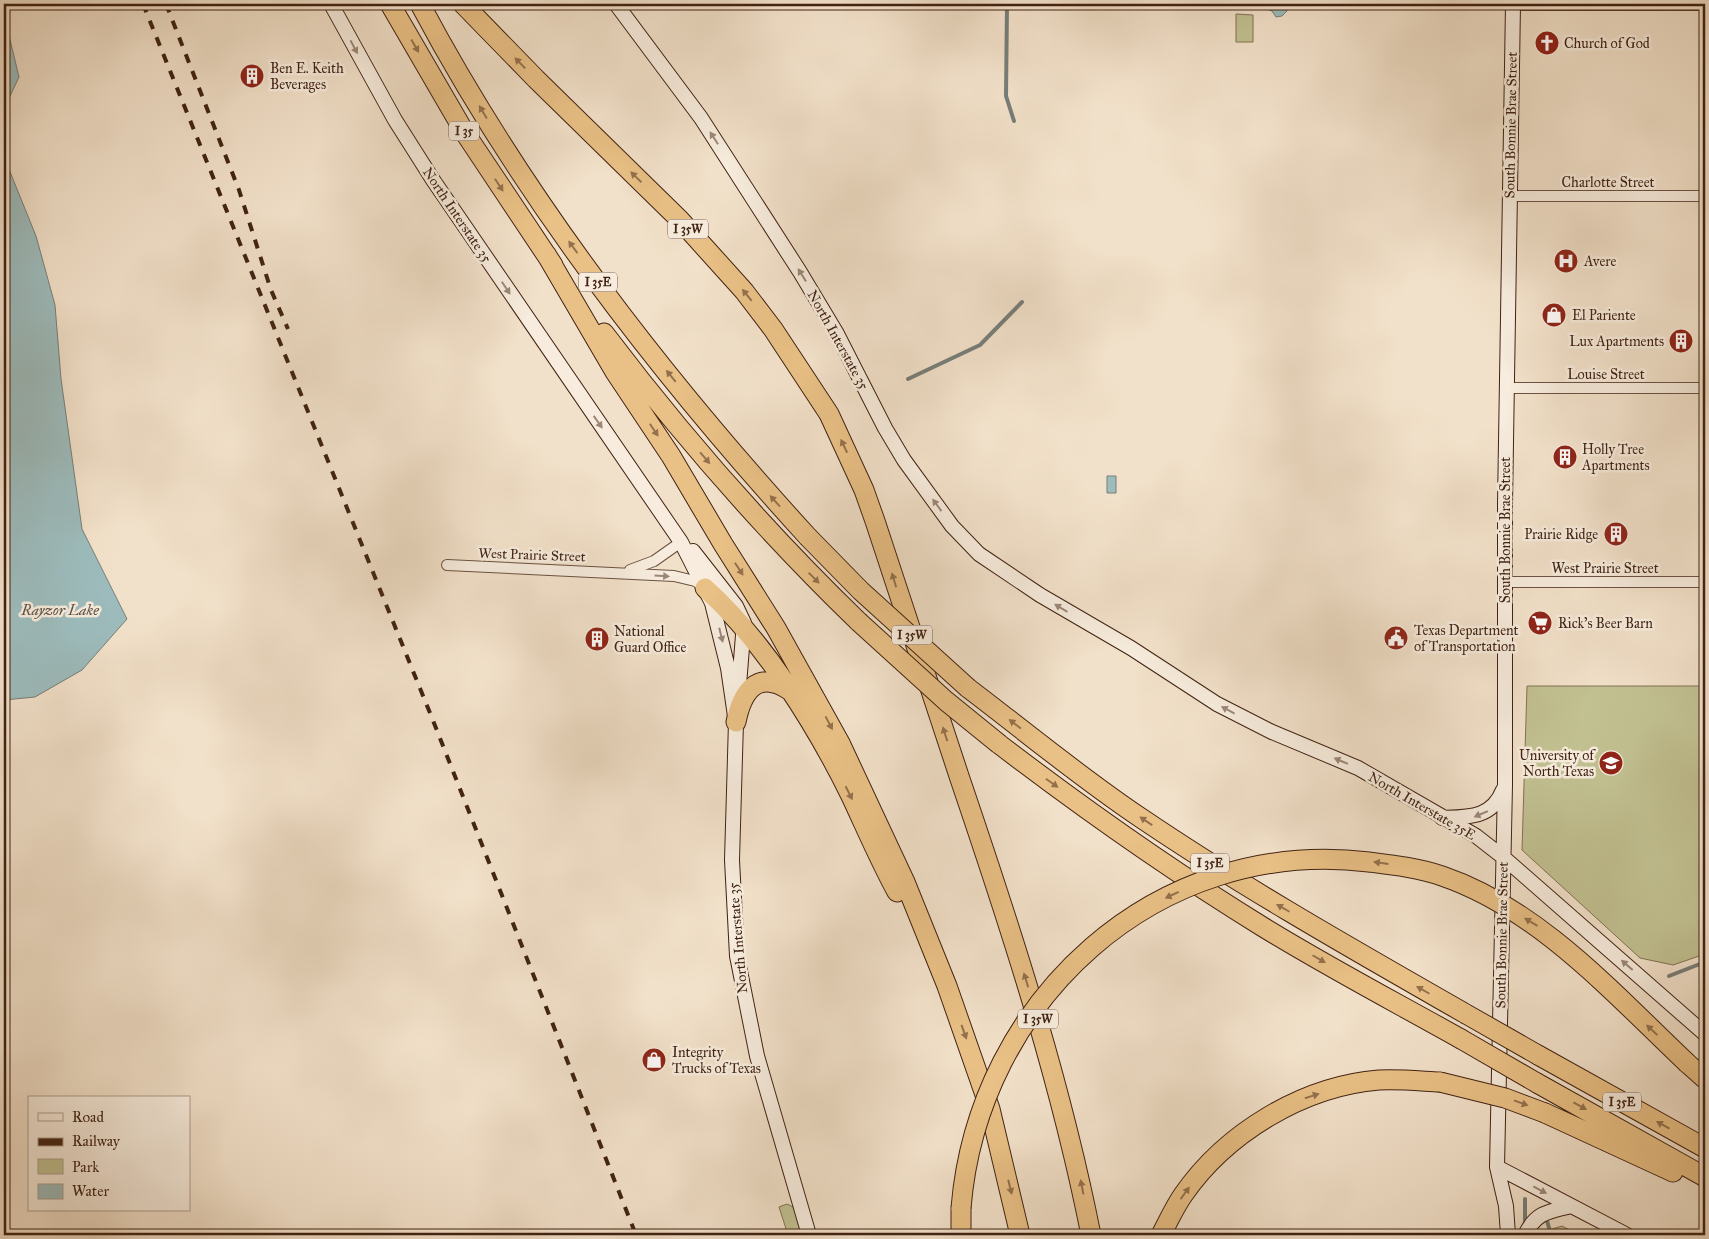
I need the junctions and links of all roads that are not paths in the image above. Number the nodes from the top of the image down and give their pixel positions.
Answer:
1 (331, 4) edge
2 (390, 4) edge
3 (420, 4) edge
4 (463, 4) edge
5 (616, 4) edge
6 (1513, 4) edge
7 (1705, 4) edge
8 (1510, 196) junction
9 (1705, 196) edge
10 (546, 254) junction
11 (1506, 388) junction
12 (1705, 388) edge
13 (681, 542) junction
14 (447, 565) dead end
15 (616, 572) junction
16 (1504, 582) junction
17 (1705, 582) edge
18 (705, 588) junction
19 (745, 627) junction
20 (1103, 632) joint
21 (789, 690) junction
22 (736, 722) junction
23 (1505, 784) junction
24 (1441, 818) junction
25 (1503, 857) junction
26 (947, 986) junction
27 (1705, 1034) edge
28 (1705, 1080) edge
29 (1705, 1148) edge
30 (1497, 1168) junction
31 (1705, 1177) edge
32 (1705, 1187) edge
33 (1571, 1206) junction
34 (809, 1235) edge
35 (961, 1235) edge
36 (1020, 1235) edge
37 (1092, 1235) edge
38 (1160, 1235) edge
39 (1508, 1235) edge
40 (1525, 1235) edge
41 (1627, 1235) edge

1 -> 13 main road, North Interstate 35
2 -> 10 highway, I 35
29 -> 3 highway, I 35E, bridge
37 -> 4 highway, I 35W
20 -> 5 main road, North Interstate 35
6 - 7 street
6 - 8 main road, South Bonnie Brae Street
8 - 9 street, Charlotte Street
8 - 11 main road, South Bonnie Brae Street
10 -> 26 highway
10 -> 31 highway, I 35E, bridge
11 - 12 street, Louise Street
11 - 16 main road, South Bonnie Brae Street
13 - 15 street, West Prairie Street
13 - 18 main road, North Interstate 35
13 - 19 main road, North Interstate 35
14 - 15 street, West Prairie Street
15 -> 18 street, West Prairie Street
16 - 17 street, West Prairie Street
16 - 23 main road, South Bonnie Brae Street
18 - 19 highway
18 -> 22 main road, North Interstate 35
19 - 21 highway
19 - 22 main road, North Interstate 35
24 -> 20 main road, North Interstate 35E
21 - 22 highway
21 -> 26 highway
22 - 34 main road, North Interstate 35
23 -> 24 main road
23 - 25 main road, South Bonnie Brae Street
24 - 25 main road, North Interstate 35E
27 -> 25 main road, North Interstate 35E
25 - 30 main road, South Bonnie Brae Street
26 -> 36 highway
28 -> 35 highway, bridge
30 -> 33 main road
30 - 39 main road, South Bonnie Brae Street
38 -> 32 highway, bridge
33 - 40 main road
33 - 41 main road

